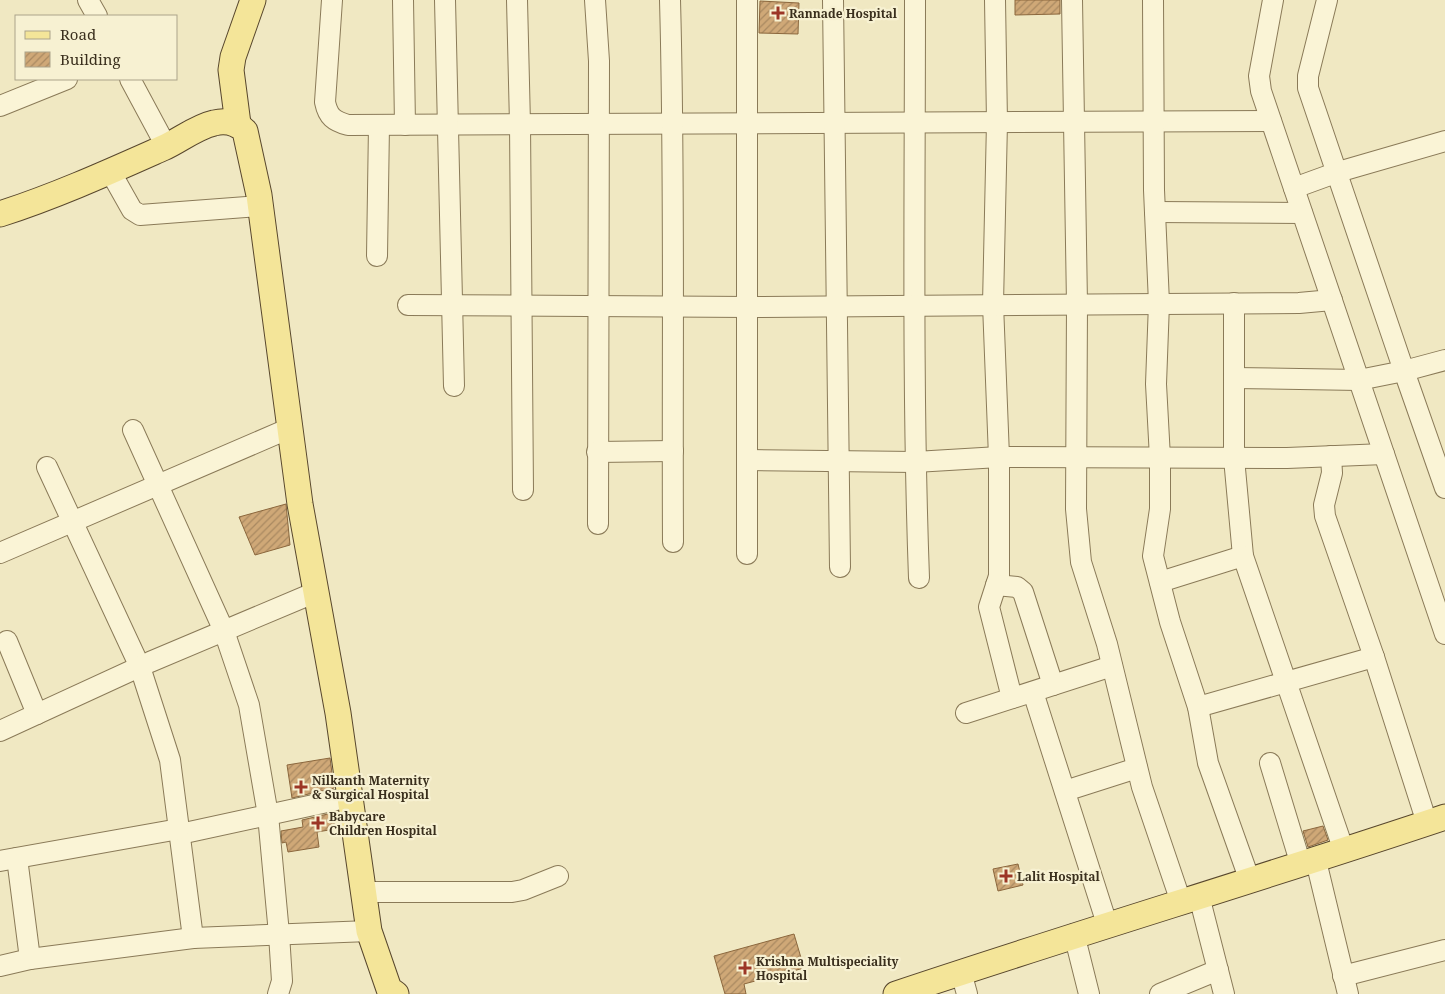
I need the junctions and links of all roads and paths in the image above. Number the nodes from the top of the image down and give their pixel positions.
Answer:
1 (88, 0) edge
2 (253, 0) edge
3 (332, 0) edge
4 (404, 0) edge
5 (445, 0) edge
6 (517, 0) edge
7 (595, 0) edge
8 (670, 0) edge
9 (747, 0) edge
10 (833, 0) edge
11 (915, 0) edge
12 (995, 0) edge
13 (1072, 0) edge
14 (1153, 0) edge
15 (1273, 0) edge
16 (1327, 0) edge
17 (96, 15) edge
18 (65, 80) edge
19 (131, 80) edge
20 (0, 106) edge
21 (1154, 121) junction
22 (1271, 121) junction
23 (997, 122) junction
24 (1073, 122) junction
25 (599, 123) junction
26 (674, 123) junction
27 (833, 123) junction
28 (916, 123) junction
29 (238, 124) junction
30 (447, 124) junction
31 (520, 124) junction
32 (748, 124) junction
33 (405, 125) junction
34 (379, 126) junction
35 (1445, 141) edge
36 (166, 146) junction
37 (110, 171) junction
38 (1338, 172) junction
39 (1294, 188) junction
40 (260, 206) junction
41 (1155, 212) junction
42 (1302, 213) junction
43 (0, 214) edge
44 (377, 256) dead end
45 (1332, 300) junction
46 (1159, 303) junction
47 (1234, 303) junction
48 (993, 304) junction
49 (1077, 304) junction
50 (408, 305) dead end
51 (521, 305) junction
52 (914, 305) junction
53 (453, 306) junction
54 (672, 306) junction
55 (835, 306) junction
56 (598, 307) junction
57 (749, 307) junction
58 (1445, 360) edge
59 (1404, 371) junction
60 (1234, 378) junction
61 (1359, 380) junction
62 (454, 386) dead end
63 (290, 428) junction
64 (133, 430) dead end
65 (673, 451) junction
66 (597, 452) junction
67 (1384, 454) junction
68 (1331, 456) junction
69 (999, 457) junction
70 (1078, 457) junction
71 (1160, 458) junction
72 (1234, 458) junction
73 (749, 460) junction
74 (838, 460) junction
75 (915, 462) junction
76 (47, 467) dead end
77 (159, 484) junction
78 (1445, 488) edge
79 (523, 490) dead end
80 (72, 522) junction
81 (598, 524) dead end
82 (673, 542) dead end
83 (0, 553) edge
84 (747, 554) dead end
85 (1243, 556) junction
86 (840, 567) dead end
87 (919, 578) dead end
88 (1160, 582) junction
89 (996, 585) junction
90 (316, 592) junction
91 (224, 631) junction
92 (1445, 634) edge
93 (7, 641) dead end
94 (1374, 657) junction
95 (1112, 666) junction
96 (140, 667) junction
97 (1286, 682) junction
98 (1053, 685) junction
99 (1033, 692) junction
100 (1012, 698) junction
101 (1198, 706) junction
102 (966, 713) dead end
103 (37, 714) junction
104 (0, 730) edge
105 (1270, 763) dead end
106 (1137, 768) junction
107 (1065, 791) junction
108 (350, 797) junction
109 (268, 814) junction
110 (1436, 820) edge
111 (179, 831) junction
112 (1344, 851) junction
113 (8, 859) edge
114 (1308, 863) junction
115 (558, 876) dead end
116 (1250, 881) junction
117 (364, 892) junction
118 (1190, 899) junction
119 (1106, 924) junction
120 (369, 931) junction
121 (279, 934) junction
122 (1074, 934) junction
123 (193, 938) junction
124 (1445, 950) edge
125 (30, 959) junction
126 (0, 966) edge
127 (1218, 970) junction
128 (964, 983) edge
129 (1346, 985) edge
130 (391, 992) edge
131 (278, 994) edge
132 (896, 994) edge
133 (1089, 994) edge
134 (1160, 994) edge
135 (1224, 994) edge

1 - 17 street
2 - 29 main road
3 - 34 street
4 - 33 street
5 - 30 street
6 - 31 street
7 - 25 street
8 - 26 street
9 - 32 street
10 - 27 street
11 - 28 street
12 - 23 street
13 - 24 street
14 - 21 street
15 - 22 street
16 - 38 street
18 - 20 street
19 - 36 street
21 - 22 street
21 - 24 street
21 - 41 street
22 - 39 street
23 - 24 street
23 - 28 street
23 - 48 street
24 - 49 street
25 - 26 street
25 - 31 street
25 - 56 street
26 - 32 street
26 - 54 street
27 - 28 street
27 - 32 street
27 - 55 street
28 - 52 street
29 - 36 main road
29 - 40 main road
30 - 31 street
30 - 33 street
30 - 53 street
31 - 51 street
32 - 57 street
33 - 34 street
34 - 44 street
35 - 38 street
36 - 37 main road
37 - 40 street
37 - 43 main road
38 - 39 street
38 - 59 street
39 - 42 street
40 - 63 main road
41 - 42 street
41 - 46 street
42 - 45 street
45 - 47 street
45 - 61 street
46 - 47 street
46 - 49 street
46 - 71 street
47 - 60 street
48 - 49 street
48 - 52 street
48 - 69 street
49 - 70 street
50 - 53 street
51 - 53 street
51 - 56 street
51 - 79 street
52 - 55 street
52 - 75 street
53 - 62 street
54 - 56 street
54 - 57 street
54 - 65 street
55 - 57 street
55 - 74 street
56 - 66 street
57 - 73 street
58 - 59 street
59 - 61 street
59 - 78 street
60 - 61 street
60 - 72 street
61 - 67 street
63 - 77 street
63 - 90 main road
64 - 77 street
65 - 66 street
65 - 82 street
66 - 81 street
67 - 68 street
67 - 92 street
68 - 72 street
68 - 94 street
69 - 70 street
69 - 75 street
69 - 89 street
70 - 71 street
70 - 95 street
71 - 72 street
71 - 88 street
72 - 85 street
73 - 74 street
73 - 84 street
74 - 75 street
74 - 86 street
75 - 87 street
76 - 80 street
77 - 80 street
77 - 91 street
80 - 83 street
80 - 96 street
85 - 88 street
85 - 97 street
88 - 101 street
89 - 98 street
89 - 100 street
90 - 91 street
90 - 108 main road
91 - 96 street
91 - 109 street
93 - 103 street
94 - 97 street
94 - 110 street
95 - 98 street
95 - 106 street
96 - 103 street
96 - 111 street
97 - 101 street
97 - 112 street
98 - 99 street
99 - 100 street
99 - 107 street
100 - 102 street
101 - 116 street
103 - 104 street
105 - 114 street
106 - 107 street
106 - 118 street
107 - 119 street
108 - 109 street
108 - 117 main road
109 - 111 street
109 - 121 street
110 - 112 main road
111 - 113 street
111 - 123 street
112 - 114 main road
113 - 125 street
114 - 116 main road
114 - 129 street
115 - 117 street
116 - 118 main road
117 - 120 main road
118 - 119 main road
118 - 127 street
119 - 122 main road
120 - 121 street
120 - 130 main road
121 - 123 street
121 - 131 street
122 - 128 main road
122 - 133 street
123 - 125 street
124 - 129 street
125 - 126 street
127 - 134 street
127 - 135 street
128 - 132 main road

